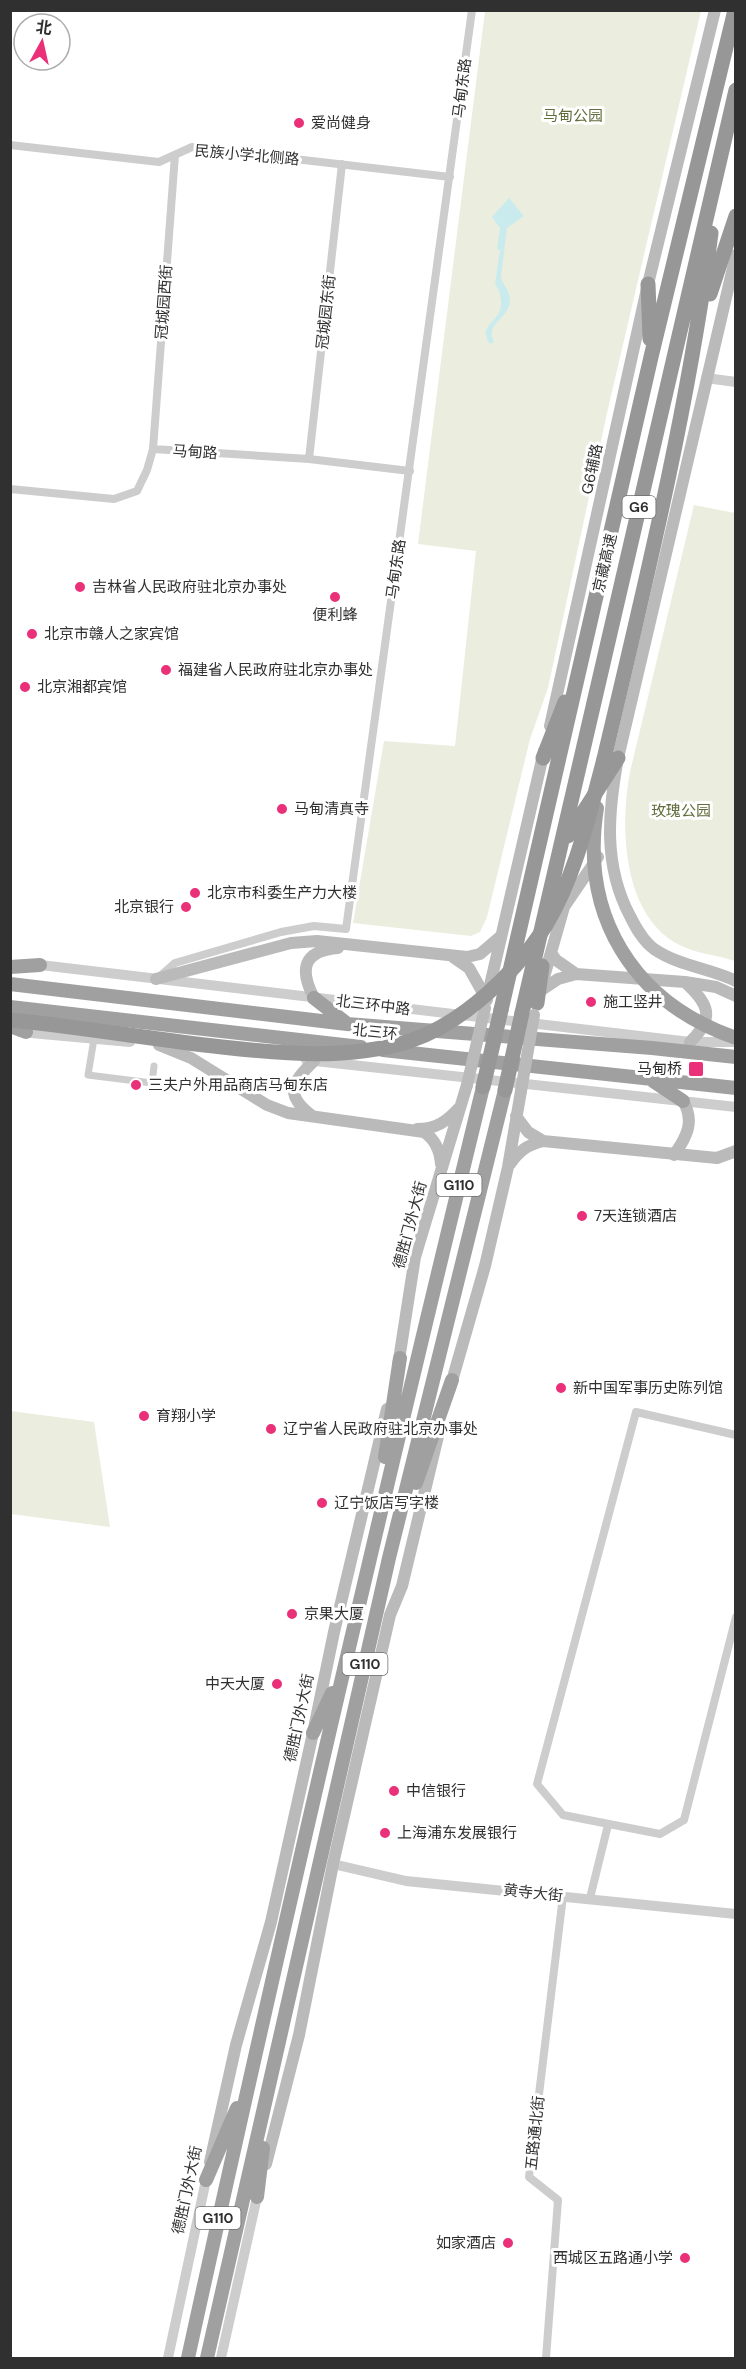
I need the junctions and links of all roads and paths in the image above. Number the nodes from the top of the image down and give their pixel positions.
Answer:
1 (472, 10) edge
2 (715, 10) edge
3 (735, 10) edge
4 (735, 90) edge
5 (724, 140) junction
6 (10, 145) edge
7 (176, 155) junction
8 (342, 164) junction
9 (450, 177) junction
10 (735, 216) edge
11 (735, 255) edge
12 (648, 284) junction
13 (698, 331) junction
14 (651, 357) junction
15 (706, 378) junction
16 (735, 382) edge
17 (153, 449) junction
18 (309, 459) junction
19 (410, 471) junction
20 (10, 489) edge
21 (584, 657) junction
22 (543, 758) junction
23 (611, 758) junction
24 (609, 841) junction
25 (561, 846) junction
26 (502, 935) junction
27 (358, 946) junction
28 (551, 953) junction
29 (453, 957) junction
30 (10, 962) edge
31 (40, 965) junction
32 (10, 968) edge
33 (576, 974) junction
34 (156, 979) junction
35 (735, 981) edge
36 (685, 982) junction
37 (10, 984) edge
38 (735, 996) edge
39 (314, 998) junction
40 (486, 1004) junction
41 (533, 1005) junction
42 (10, 1007) edge
43 (10, 1020) edge
44 (347, 1024) junction
45 (10, 1026) edge
46 (10, 1031) edge
47 (26, 1032) junction
48 (94, 1039) junction
49 (735, 1040) edge
50 (690, 1042) junction
51 (159, 1045) junction
52 (351, 1046) junction
53 (652, 1048) junction
54 (735, 1057) edge
55 (314, 1061) junction
56 (154, 1066) dead end
57 (649, 1079) junction
58 (483, 1087) joint
59 (735, 1088) edge
60 (513, 1090) junction
61 (683, 1101) junction
62 (462, 1105) junction
63 (735, 1107) edge
64 (311, 1115) junction
65 (516, 1116) junction
66 (412, 1129) junction
67 (543, 1141) junction
68 (735, 1151) edge
69 (674, 1155) junction
70 (508, 1167) junction
71 (441, 1172) junction
72 (400, 1358) junction
73 (452, 1380) junction
74 (735, 1436) edge
75 (370, 1556) junction
76 (389, 1558) junction
77 (735, 1617) edge
78 (344, 1666) junction
79 (314, 1733) junction
80 (608, 1825) junction
81 (333, 1863) junction
82 (563, 1896) junction
83 (590, 1898) junction
84 (735, 1914) edge
85 (249, 2078) junction
86 (271, 2081) junction
87 (206, 2180) junction
88 (257, 2198) junction
89 (168, 2358) edge
90 (188, 2358) edge
91 (207, 2358) edge
92 (221, 2358) edge
93 (546, 2358) edge

1 - 9 street, 马甸东路
2 - 12 main road, G6辅路
3 - 14 highway, 京藏高速 / G6
4 - 5 highway, 京藏高速 / G6
5 - 13 highway
5 - 25 highway, 京藏高速 / G6
6 - 7 street, 民族小学北侧路
7 - 8 street, 民族小学北侧路
7 - 17 street, 冠城园西街
8 - 9 street, 民族小学北侧路
8 - 18 street, 冠城园东街
9 - 19 street, 马甸东路
10 - 13 highway
11 - 15 main road
12 - 14 highway
12 - 22 main road, G6辅路
13 - 23 highway
14 - 21 highway, 京藏高速 / G6
15 - 16 street
15 - 23 main road
17 - 18 street, 马甸路
17 - 20 street, 马甸路
18 - 19 street, 马甸路
19 - 34 street, 马甸东路
21 - 22 highway
21 - 58 highway, 京藏高速 / G6, bridge
22 - 26 main road, G6辅路
23 - 24 main road
23 - 25 highway
23 - 43 highway, bridge
23 - 49 highway, bridge
24 - 28 main road
24 - 35 main road
25 - 41 highway, 京藏高速 / G6
26 - 29 main road
26 - 40 main road, G6辅路
27 - 29 main road
27 - 34 main road
27 - 39 main road
28 - 33 main road
28 - 41 main road
29 - 40 main road
30 - 31 street, 北三环中路
31 - 32 highway
31 - 34 street, 北三环中路
33 - 36 main road
33 - 41 main road
34 - 39 street, 北三环中路
36 - 38 main road
36 - 50 main road
37 - 44 highway, 北三环
39 - 44 highway
39 - 50 street, 北三环中路
40 - 62 main road, 德胜门外大街, bridge
41 - 60 highway, G6, bridge
42 - 52 highway, 北三环
44 - 53 highway, 北三环
45 - 47 highway
46 - 47 street
47 - 48 street
48 - 51 street
48 - 56 street
49 - 50 street, 北三环中路
50 - 53 highway
51 - 55 street
51 - 64 main road
52 - 55 highway
52 - 57 highway, 北三环
53 - 54 highway, 北三环
55 - 61 street
55 - 64 main road
57 - 59 highway, 北三环
57 - 61 highway
58 - 75 highway, G110
60 - 65 main road
60 - 76 highway, G110
61 - 63 street
61 - 69 main road
62 - 66 main road
62 - 71 main road, 德胜门外大街
64 - 66 main road
65 - 67 main road
65 - 70 main road
66 - 71 main road
67 - 69 main road
67 - 70 main road
68 - 69 main road
70 - 73 main road
71 - 72 main road, 德胜门外大街
72 - 75 highway
72 - 79 main road, 德胜门外大街
73 - 76 highway
73 - 81 main road
74 - 80 street
75 - 78 highway, G110
76 - 86 highway, G110
77 - 80 street
78 - 79 highway
78 - 85 highway, G110
79 - 87 main road, 德胜门外大街
80 - 83 street
81 - 82 street, 黄寺大街
81 - 88 main road
82 - 83 street, 黄寺大街
82 - 93 street, 五路通北街
83 - 84 street, 黄寺大街
85 - 87 highway
85 - 90 highway, G110
86 - 88 highway
86 - 91 highway, G110
87 - 89 street, 德胜门外大街
88 - 92 street

